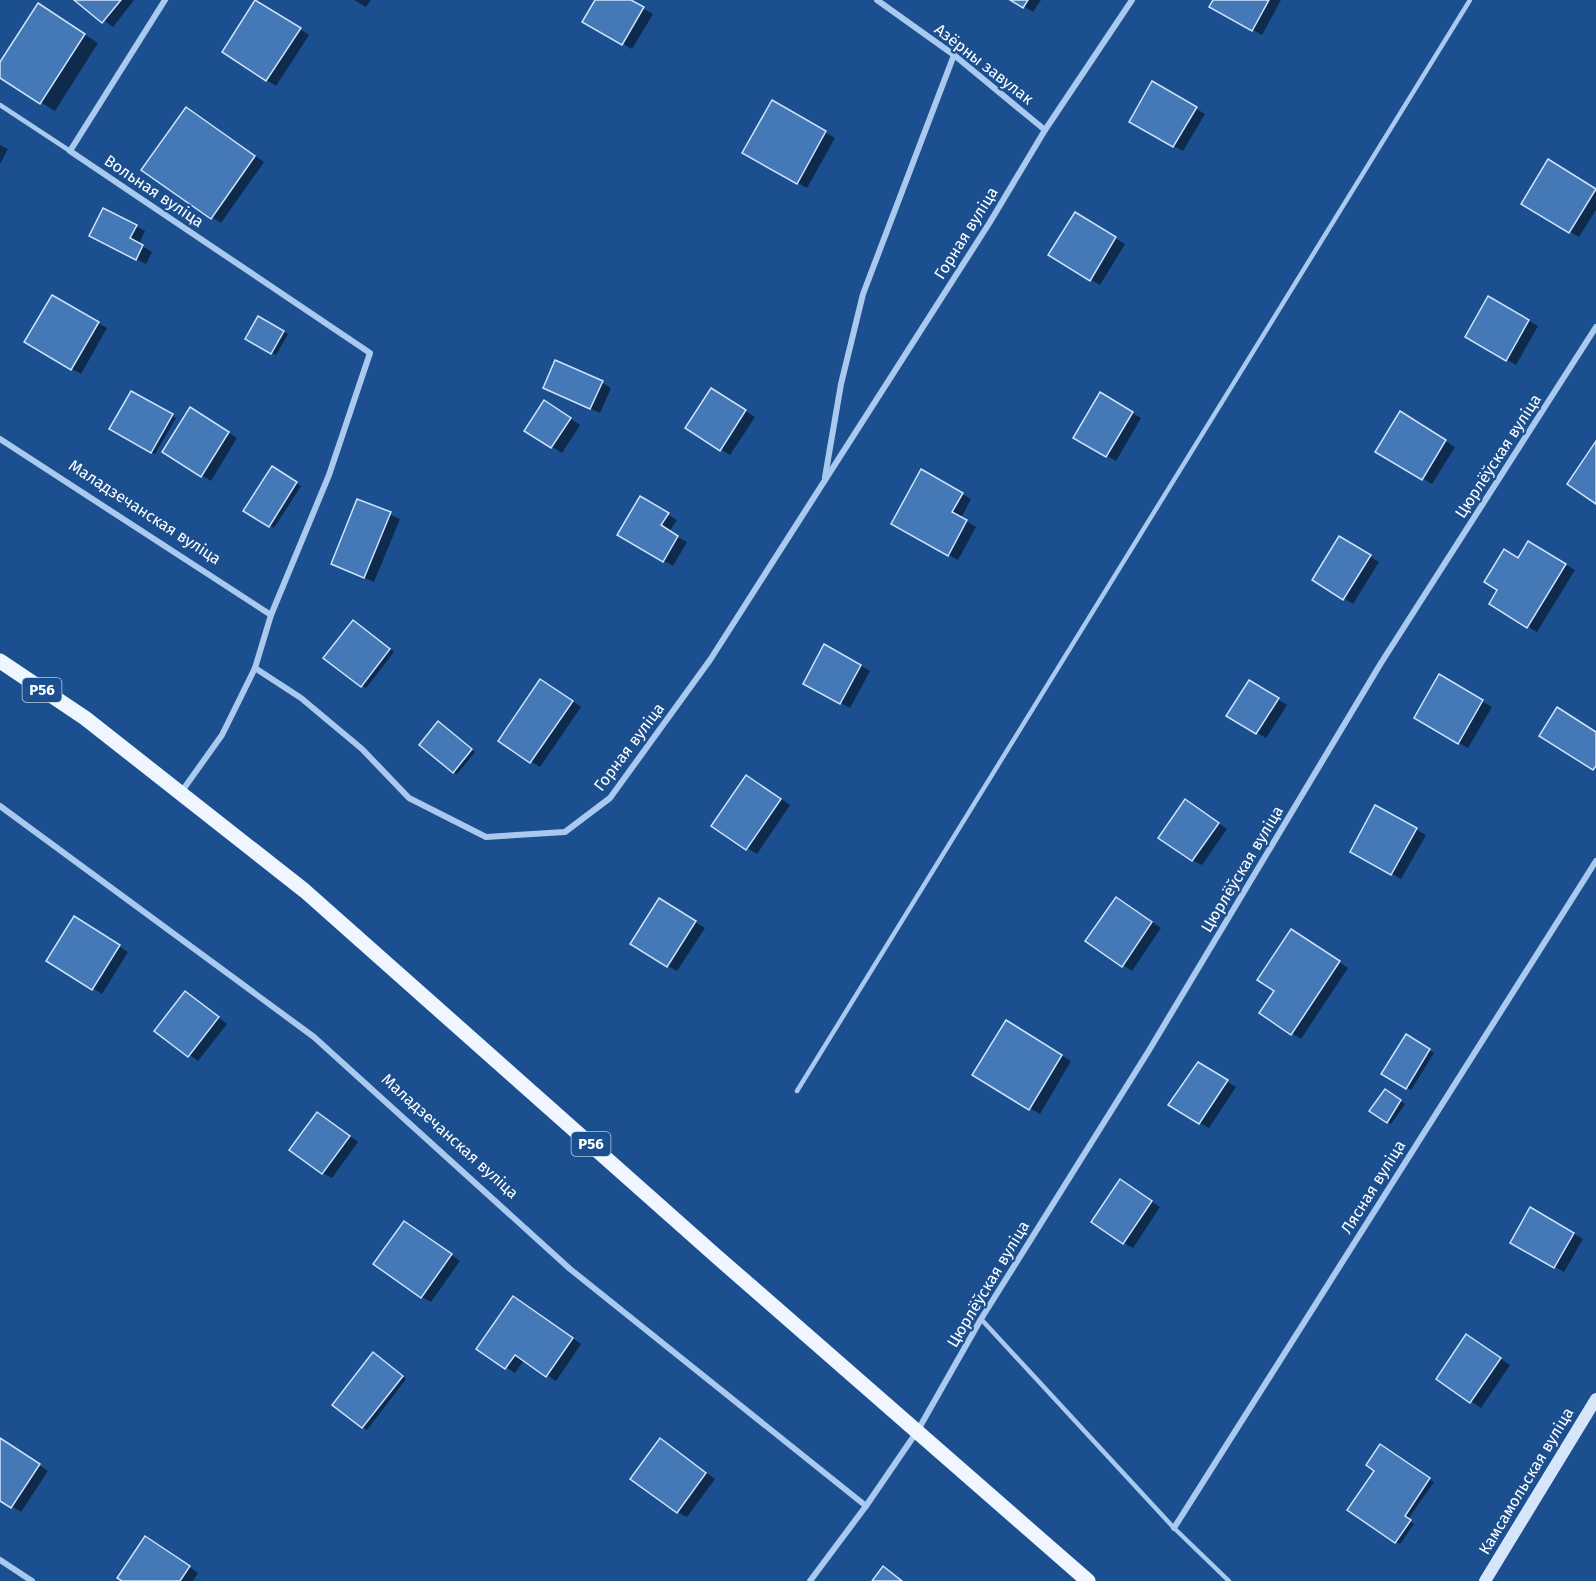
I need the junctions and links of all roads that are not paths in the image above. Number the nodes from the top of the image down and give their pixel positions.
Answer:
1 (165, 0) edge
2 (877, 0) edge
3 (1132, 0) edge
4 (1470, 0) edge
5 (954, 56) junction
6 (0, 105) edge
7 (1045, 130) junction
8 (70, 151) junction
9 (1596, 327) edge
10 (0, 439) edge
11 (824, 481) junction
12 (271, 615) junction
13 (0, 661) edge
14 (255, 669) junction
15 (181, 792) junction
16 (0, 806) edge
17 (1596, 861) edge
18 (797, 1091) dead end
19 (981, 1319) junction
20 (1596, 1399) edge
21 (918, 1430) junction
22 (866, 1506) junction
23 (1174, 1528) junction
24 (0, 1560) edge
25 (32, 1581) edge
26 (810, 1581) edge
27 (1088, 1581) edge
28 (1229, 1581) edge
29 (1485, 1581) edge

1 - 8 street
2 - 5 street, Азёрны завулак
3 - 7 street, Горная вуліца
4 - 18 lane
5 - 7 street, Азёрны завулак
5 - 11 street, Горная вуліца
6 - 8 lane
7 - 11 street, Горная вуліца
8 - 12 street, Вольная вуліца
9 - 19 street, Цюрлёўская вуліца
10 - 12 street, Маладзечанская вуліца
11 - 14 street, Горная вуліца
12 - 14 street
13 - 15 main road, Р56
14 - 15 street
15 - 21 main road, Р56
16 - 22 street, Маладзечанская вуліца
17 - 23 street, Лясная вуліца
19 - 21 street, Цюрлёўская вуліца
19 - 23 lane
20 - 29 street, Камсамольская вуліца
21 - 22 street, Цюрлёўская вуліца
21 - 27 main road, Р56
22 - 26 street, Цюрлёўская вуліца
23 - 28 lane
24 - 25 street

